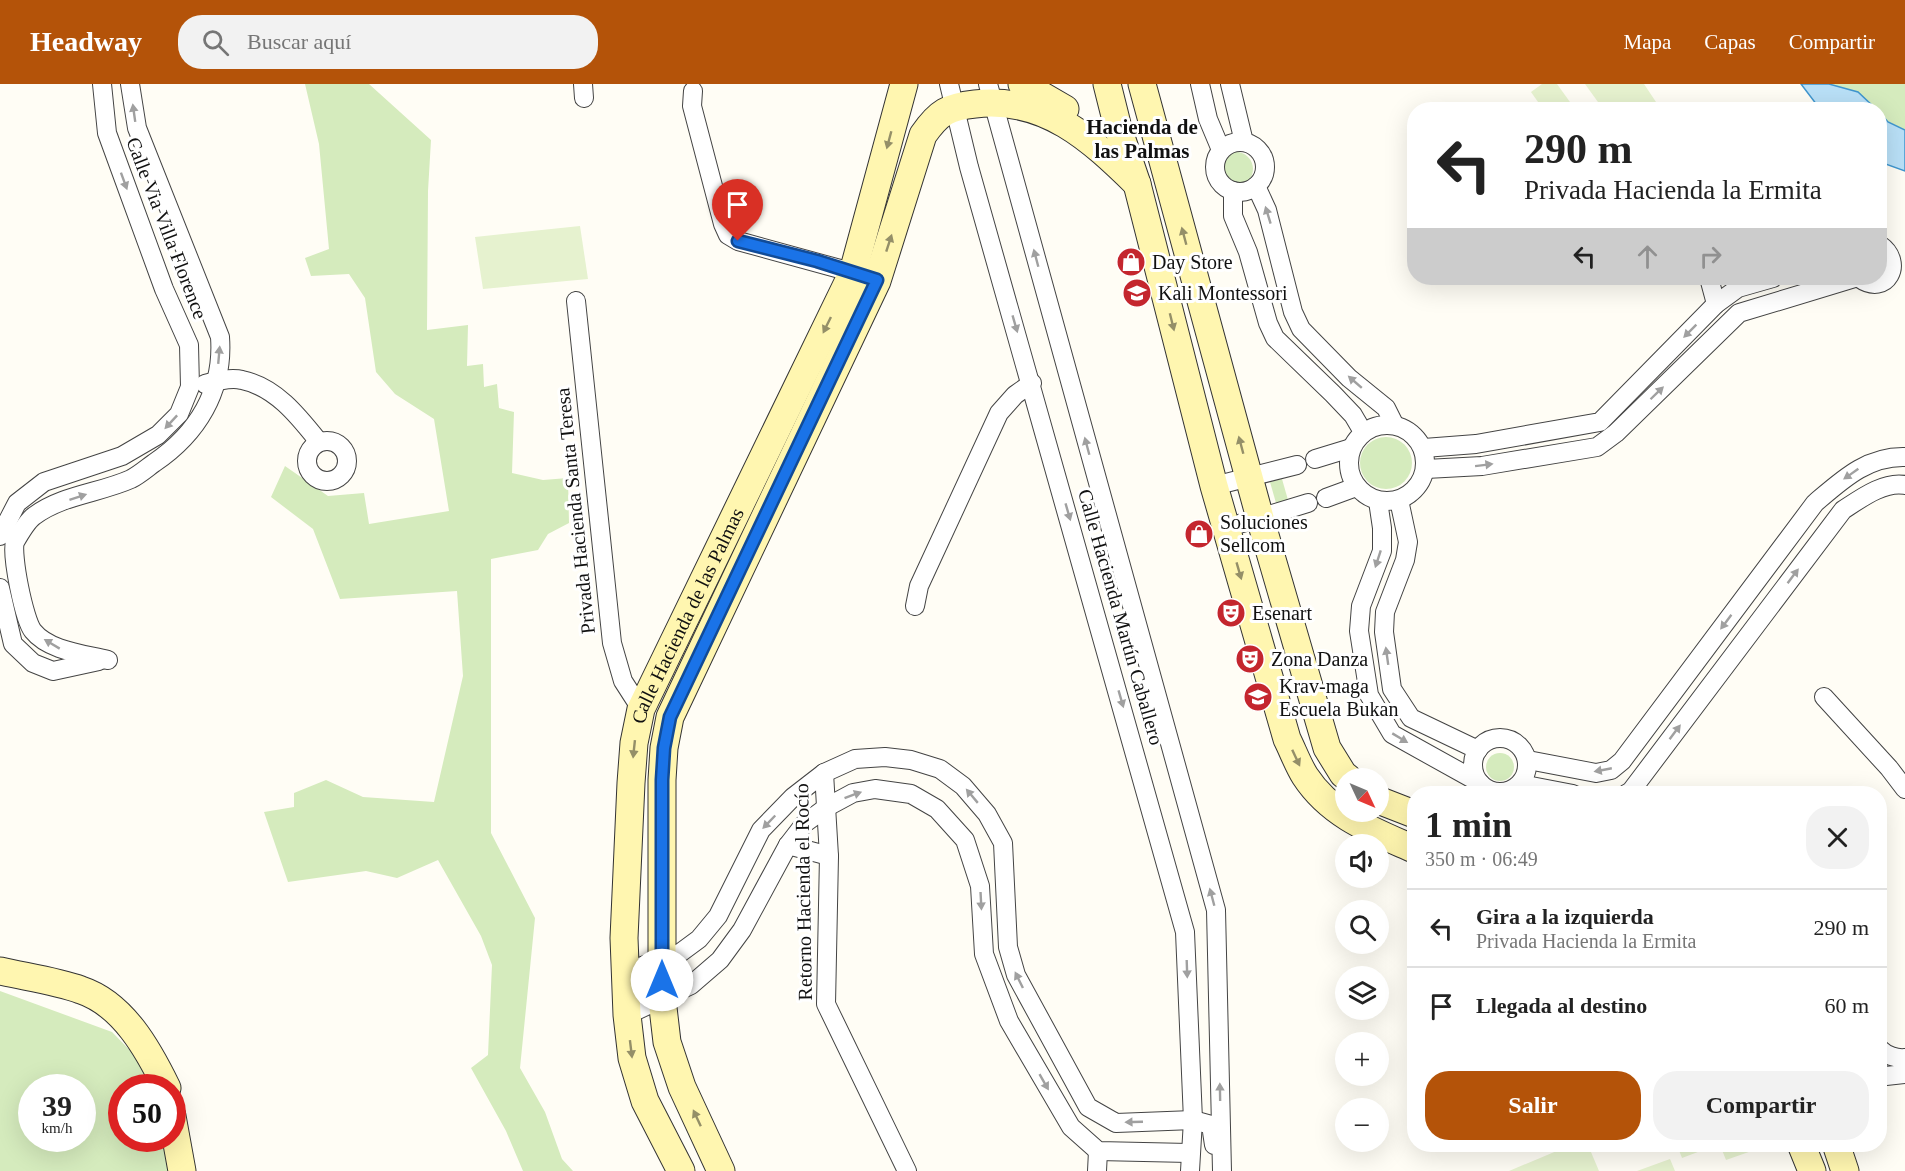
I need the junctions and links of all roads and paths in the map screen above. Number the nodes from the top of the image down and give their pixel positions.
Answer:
1 (102, 84) edge
2 (130, 84) edge
3 (904, 84) edge
4 (1022, 84) edge
5 (1107, 84) edge
6 (1142, 84) edge
7 (1200, 84) edge
8 (1230, 84) edge
9 (693, 91) dead end
10 (990, 93) edge
11 (951, 95) edge
12 (1118, 128) junction
13 (1244, 142) junction
14 (1221, 150) junction
15 (1137, 184) junction
16 (1256, 186) junction
17 (1233, 191) junction
18 (1887, 249) edge
19 (865, 276) junction
20 (1887, 279) edge
21 (1711, 285) edge
22 (1748, 285) edge
23 (1833, 285) edge
24 (576, 301) dead end
25 (1716, 304) junction
26 (216, 381) junction
27 (1032, 383) junction
28 (190, 387) junction
29 (1394, 424) junction
30 (1363, 432) junction
31 (319, 442) dead end
32 (1351, 448) junction
33 (1424, 448) junction
34 (1905, 457) edge
35 (1315, 459) dead end
36 (1297, 465) dead end
37 (1426, 469) junction
38 (1250, 477) junction
39 (1905, 485) edge
40 (1214, 486) junction
41 (1356, 487) junction
42 (1326, 498) dead end
43 (1399, 500) junction
44 (1378, 501) junction
45 (1308, 503) dead end
46 (1260, 518) junction
47 (1226, 528) junction
48 (0, 536) edge
49 (724, 537) junction
50 (750, 550) junction
51 (0, 588) edge
52 (915, 606) dead end
53 (1824, 697) dead end
54 (641, 709) junction
55 (1478, 750) junction
56 (1527, 760) junction
57 (1339, 768) edge
58 (824, 773) junction
59 (1480, 783) junction
60 (1521, 784) junction
61 (1484, 786) edge
62 (1518, 786) edge
63 (1531, 786) edge
64 (1634, 786) edge
65 (1905, 789) edge
66 (1389, 804) edge
67 (827, 807) junction
68 (1407, 811) edge
69 (788, 845) junction
70 (1407, 846) edge
71 (829, 856) junction
72 (728, 896) junction
73 (754, 908) junction
74 (718, 916) junction
75 (742, 930) junction
76 (661, 960) junction
77 (0, 971) edge
78 (625, 972) junction
79 (662, 999) junction
80 (627, 1015) junction
81 (1887, 1054) edge
82 (1905, 1058) edge
83 (160, 1074) edge
84 (1905, 1074) edge
85 (1887, 1076) edge
86 (1193, 1120) junction
87 (1098, 1151) junction
88 (179, 1152) edge
89 (1804, 1152) edge
90 (1839, 1152) edge
91 (1189, 1162) edge
92 (182, 1171) edge
93 (681, 1171) edge
94 (721, 1171) edge
95 (908, 1171) edge
96 (1097, 1171) edge
97 (1220, 1171) edge
98 (1812, 1171) edge
99 (1845, 1171) edge

1 -> 28 street, Calle Via Villa Florence
26 -> 2 street, Calle Via Villa Florence
3 -> 19 main road, Calle Hacienda de las Palmas
4 - 12 main road
5 - 12 main road
38 -> 6 main road
7 - 14 street
8 - 13 street
9 - 19 street
10 - 11 main road, Calle Hacienda de las Palmas
10 - 15 main road, Calle Hacienda de las Palmas
97 -> 10 street, Calle Hacienda Martín Caballero
19 -> 11 main road, Calle Hacienda de las Palmas
11 -> 27 street, Calle Hacienda Martín Caballero
12 - 15 main road
13 - 14 street
13 - 16 street
14 - 17 street
15 -> 40 main road
16 - 17 street
29 -> 16 street
17 - 30 street
18 - 20 street
19 -> 49 main road, Calle Hacienda de las Palmas
19 - 50 main road, Calle Hacienda de las Palmas
21 - 25 street
22 - 25 street
37 -> 23 street
24 - 54 street, Privada Hacienda Santa Teresa
25 -> 33 street
26 - 28 street
26 - 31 street
51 -> 26 street, Calle Via Villa Florence
27 - 52 street
27 -> 86 street, Calle Hacienda Martín Caballero
28 -> 48 street, Calle Via Villa Florence
29 - 30 street
29 - 33 street
30 - 32 street
32 - 35 street
32 - 41 street
33 - 37 street
34 -> 56 street
36 - 38 street
37 - 43 street
38 - 40 street
38 - 46 main road
64 -> 39 street
40 - 47 main road
41 - 42 street
41 - 44 street
43 - 44 street
55 -> 43 street
44 -> 59 street
45 - 46 street
46 - 47 street
46 - 57 main road
47 -> 70 main road
49 - 50 main road
49 - 54 main road, Calle Hacienda de las Palmas
50 - 76 main road, Calle Hacienda de las Palmas
53 - 65 street
54 -> 78 main road, Calle Hacienda de las Palmas
55 - 56 street
55 - 59 street
56 - 60 street
58 - 67 street, Retorno Hacienda el Rocío
58 -> 72 street
86 -> 58 street
59 - 61 street
60 - 62 street
60 - 63 street
66 - 68 main road
67 - 69 street
67 - 71 street, Retorno Hacienda el Rocío
67 -> 87 street
69 - 71 street
69 - 73 street
71 - 95 street, Retorno Hacienda el Rocío
72 - 73 street
72 - 74 street
73 - 75 street
74 - 75 street
74 - 76 street
75 - 79 street
76 - 78 street
76 - 79 main road, Calle Hacienda de las Palmas
77 - 83 main road
78 - 80 main road, Calle Hacienda de las Palmas
79 - 80 street
94 -> 79 main road, Calle Hacienda de las Palmas
80 -> 93 main road, Calle Hacienda de las Palmas
81 - 82 street
84 - 85 street
86 - 91 street, Calle Hacienda Martín Caballero
86 - 97 street
87 - 91 street
87 - 96 street
88 - 92 main road
89 - 98 main road
90 - 99 main road

